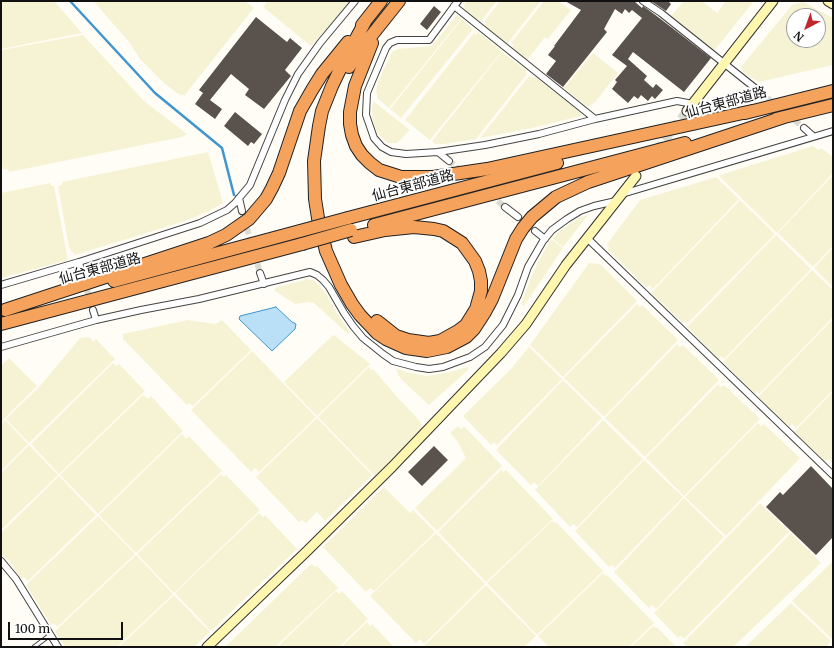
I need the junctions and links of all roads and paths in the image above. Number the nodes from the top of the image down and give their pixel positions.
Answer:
1 (355, 1) edge
2 (381, 1) edge
3 (399, 1) edge
4 (643, 1) edge
5 (773, 1) edge
6 (828, 1) edge
7 (456, 4) edge
8 (833, 4) edge
9 (366, 20) junction
10 (378, 29) junction
11 (724, 63) junction
12 (833, 91) edge
13 (760, 92) tunnel mouth
14 (833, 105) edge
15 (690, 108) joint
16 (752, 111) junction
17 (784, 117) junction
18 (595, 119) junction
19 (804, 128) tunnel mouth
20 (833, 131) edge
21 (813, 136) junction
22 (438, 152) junction
23 (449, 161) tunnel mouth
24 (636, 176) dead end
25 (239, 198) junction
26 (618, 198) junction
27 (505, 207) tunnel mouth
28 (242, 211) tunnel mouth
29 (518, 217) dead end
30 (535, 231) dead end
31 (353, 234) junction
32 (587, 238) junction
33 (545, 239) junction
34 (79, 262) junction
35 (81, 271) tunnel mouth
36 (260, 273) tunnel mouth
37 (264, 284) junction
38 (1, 285) edge
39 (93, 310) tunnel mouth
40 (3, 311) edge
41 (96, 320) junction
42 (1, 324) edge
43 (1, 346) edge
44 (833, 475) edge
45 (1, 561) edge
46 (47, 636) junction
47 (34, 647) edge
48 (58, 647) edge
49 (207, 647) edge

1 - 25 street
2 - 9 highway
3 - 10 highway
4 - 11 street
5 - 11 street
6 - 8 street
7 - 18 street
7 - 22 street
9 - 17 highway
9 - 40 highway
10 - 16 highway
10 - 31 highway
11 - 13 street
11 - 15 street
12 - 16 highway, 仙台東部道路
14 - 17 highway, 仙台東部道路
15 - 18 street
16 - 40 highway, 仙台東部道路, bridge
17 - 31 highway, 仙台東部道路
18 - 22 street
19 - 21 street
20 - 21 street
21 - 26 street
22 - 23 street
24 - 26 street
25 - 28 street
25 - 34 street
26 - 32 street
26 - 33 street
27 - 29 street
30 - 33 street
31 - 42 highway, 仙台東部道路, bridge
32 - 44 street
32 - 49 street
33 - 37 street
34 - 35 street
34 - 38 street
36 - 37 street
37 - 41 street
39 - 41 street
41 - 43 street
45 - 46 street
46 - 47 lane
46 - 48 street

